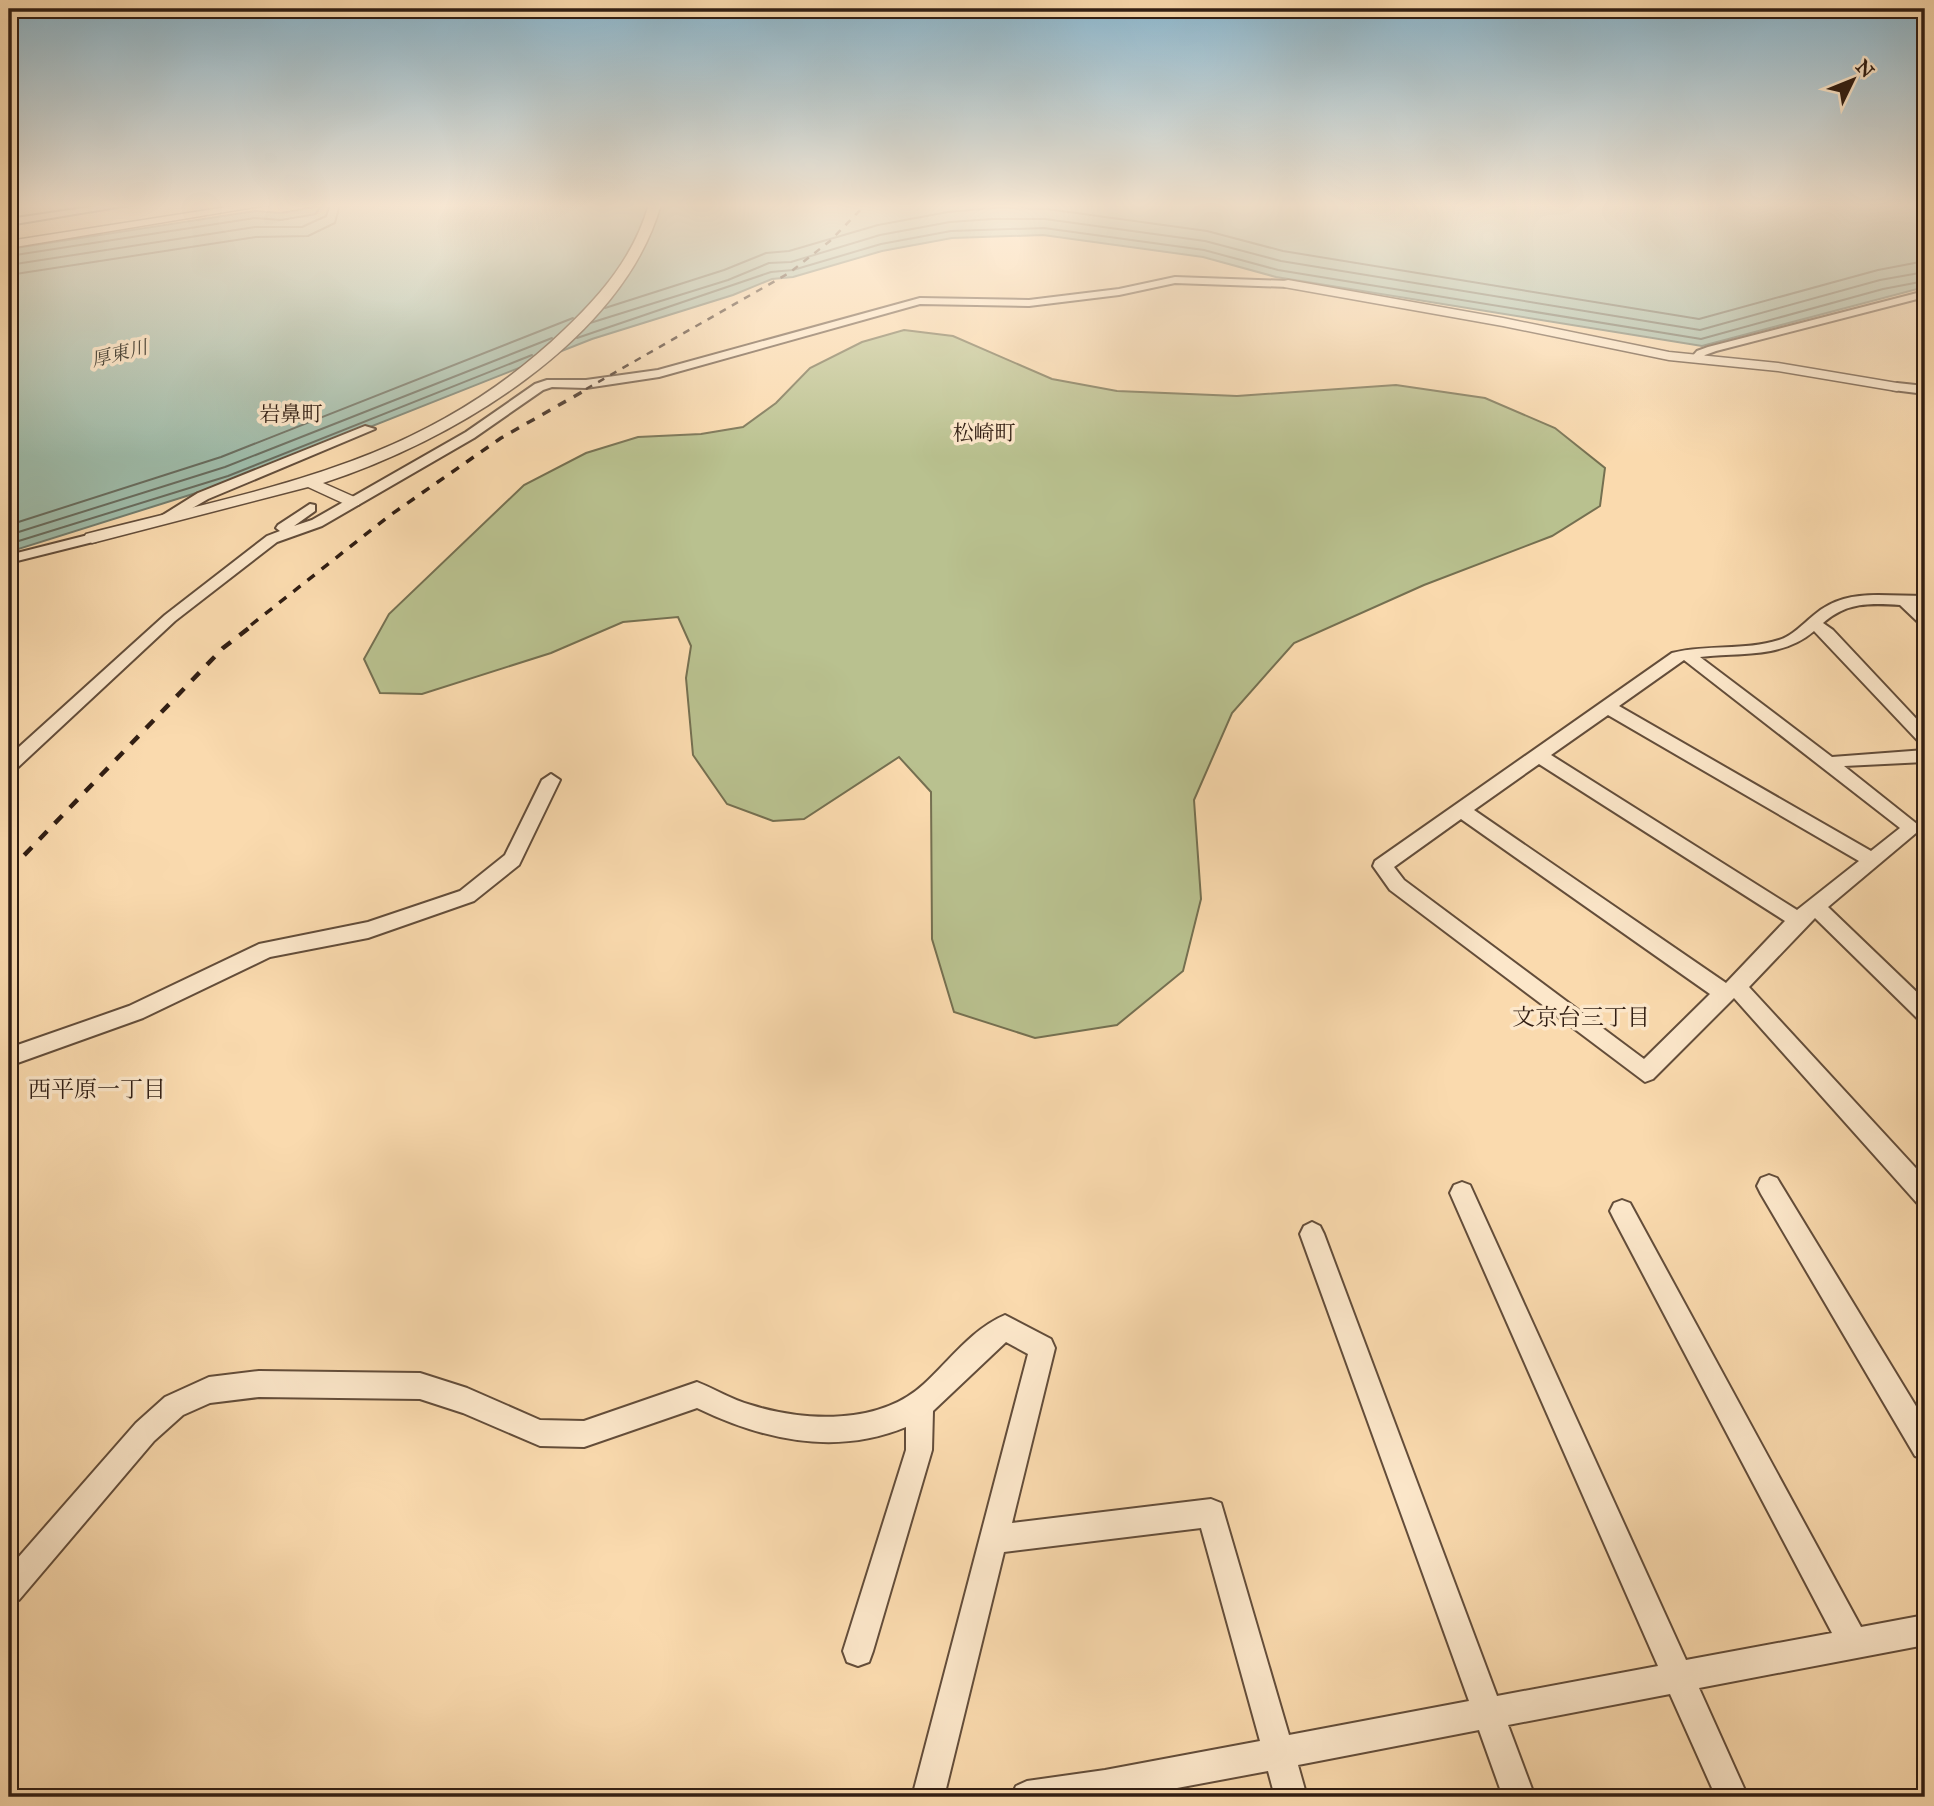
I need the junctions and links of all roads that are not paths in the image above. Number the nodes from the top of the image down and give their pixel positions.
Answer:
1 (610, 288) edge
2 (1138, 288) edge
3 (1313, 288) edge
4 (1925, 294) edge
5 (1695, 360) junction
6 (1897, 387) joint
7 (1925, 390) edge
8 (369, 429) dead end
9 (309, 482) junction
10 (353, 502) junction
11 (310, 508) dead end
12 (165, 517) junction
13 (281, 536) junction
14 (92, 538) joint
15 (9, 559) edge
16 (1925, 601) edge
17 (1906, 602) junction
18 (1925, 621) edge
19 (1814, 624) junction
20 (1686, 654) junction
21 (1606, 706) junction
22 (1925, 738) edge
23 (1539, 755) junction
24 (1925, 756) edge
25 (9, 765) edge
26 (1831, 765) junction
27 (551, 780) dead end
28 (1462, 811) junction
29 (1870, 859) junction
30 (1815, 906) junction
31 (1798, 920) junction
32 (1730, 990) junction
33 (1925, 1013) edge
34 (9, 1057) edge
35 (1769, 1186) dead end
36 (1462, 1192) dead end
37 (1925, 1195) edge
38 (1622, 1211) dead end
39 (1312, 1234) dead end
40 (920, 1405) junction
41 (1925, 1446) edge
42 (994, 1539) junction
43 (9, 1590) edge
44 (1925, 1630) edge
45 (1854, 1644) junction
46 (858, 1651) dead end
47 (1679, 1678) junction
48 (1490, 1715) junction
49 (1279, 1753) junction
50 (1106, 1792) edge
51 (928, 1797) edge
52 (1027, 1797) edge
53 (1292, 1797) edge
54 (1519, 1797) edge
55 (1732, 1797) edge

1 - 9 street
2 - 10 street
3 - 5 street
4 - 5 street
5 - 6 street
6 - 7 street
8 - 12 street
9 - 10 street
9 - 12 street
10 - 13 street
11 - 13 street
12 - 14 street
13 - 25 street
14 - 15 street
16 - 17 street
17 - 18 street
17 - 19 street
19 - 20 street
19 - 22 street
20 - 21 street
20 - 26 street
21 - 23 street
21 - 29 street
23 - 28 street
23 - 31 street
24 - 26 street
26 - 29 street
27 - 34 street
28 - 32 street
28 - 32 street
29 - 30 street
30 - 31 street
30 - 33 street
31 - 32 street
32 - 37 street
35 - 41 street
36 - 47 street
38 - 45 street
39 - 48 street
40 - 42 street
40 - 43 street
40 - 46 street
42 - 49 street
42 - 51 street
44 - 45 street
45 - 47 street
47 - 48 street
47 - 55 street
48 - 49 street
48 - 54 street
49 - 50 street
49 - 53 street
50 - 52 street

